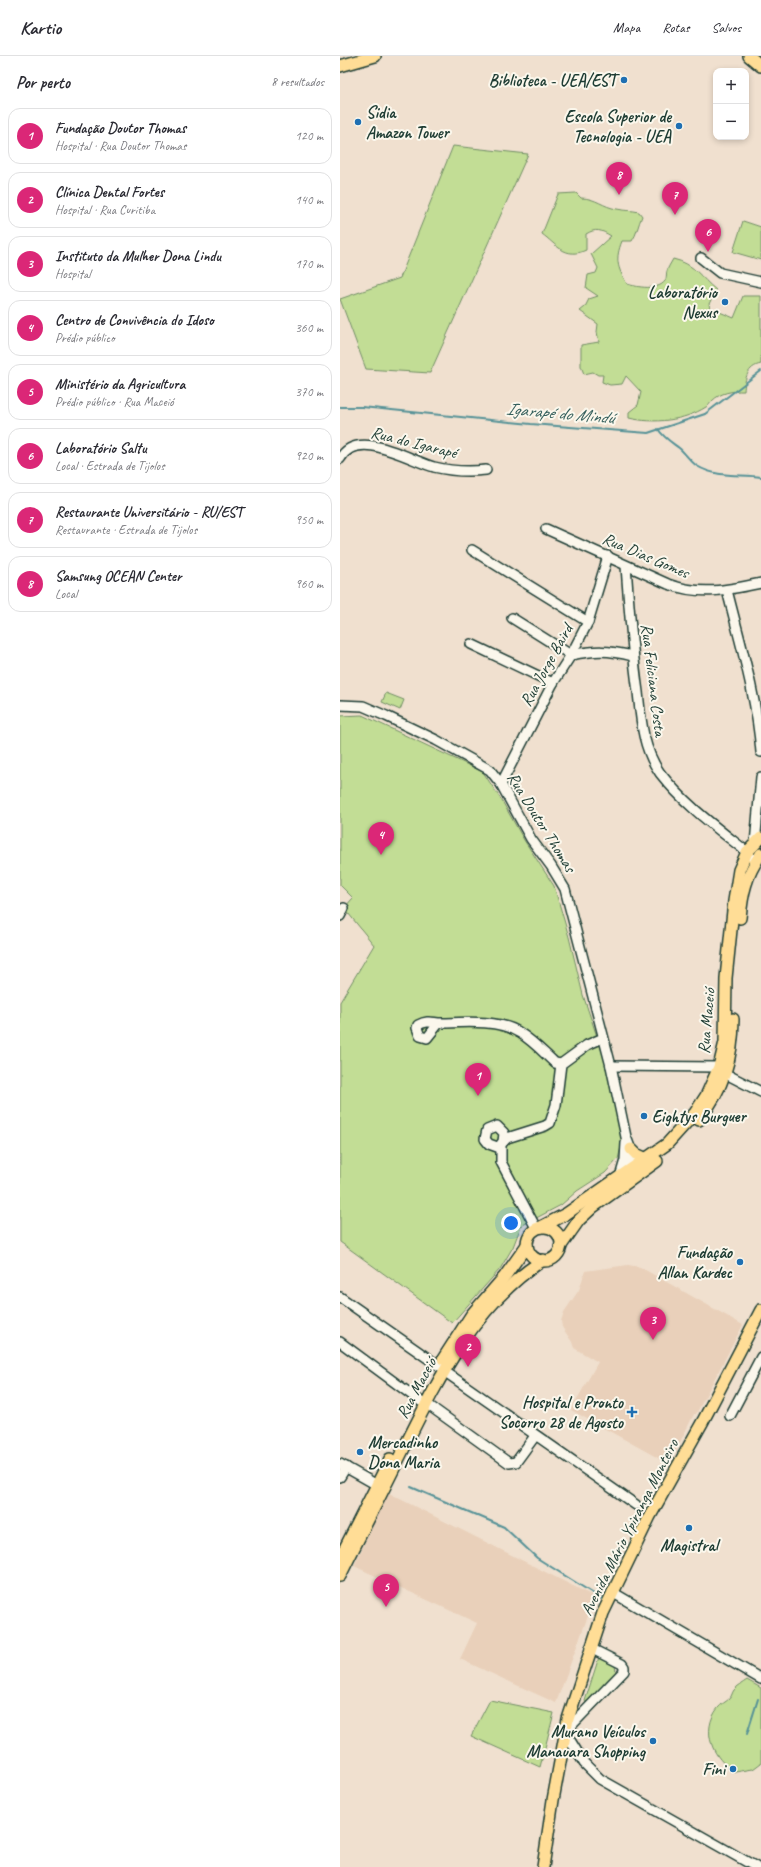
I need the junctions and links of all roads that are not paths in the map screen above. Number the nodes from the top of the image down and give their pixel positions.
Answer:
1 (375, 56) edge
2 (749, 56) edge
3 (340, 66) edge
4 (761, 66) edge
5 (702, 258) dead end
6 (720, 273) junction
7 (761, 282) edge
8 (761, 286) edge
9 (340, 459) edge
10 (486, 470) dead end
11 (546, 529) dead end
12 (472, 550) dead end
13 (608, 556) junction
14 (626, 566) junction
15 (761, 583) edge
16 (727, 590) junction
17 (512, 618) dead end
18 (588, 622) junction
19 (471, 644) dead end
20 (571, 655) junction
21 (633, 656) junction
22 (553, 684) junction
23 (340, 698) edge
24 (340, 705) edge
25 (354, 705) junction
26 (761, 752) edge
27 (761, 777) edge
28 (501, 784) junction
29 (758, 841) edge
30 (747, 852) junction
31 (758, 858) edge
32 (439, 1023) dead end
33 (603, 1038) junction
34 (561, 1064) junction
35 (611, 1066) junction
36 (722, 1070) junction
37 (761, 1092) edge
38 (626, 1137) junction
39 (631, 1149) junction
40 (648, 1159) junction
41 (632, 1169) junction
42 (624, 1180) junction
43 (539, 1228) junction
44 (527, 1245) junction
45 (560, 1247) junction
46 (543, 1260) junction
47 (340, 1297) edge
48 (761, 1310) edge
49 (476, 1315) junction
50 (340, 1342) edge
51 (761, 1357) edge
52 (441, 1369) junction
53 (424, 1402) junction
54 (730, 1416) dead end
55 (535, 1436) junction
56 (343, 1466) edge
57 (340, 1477) edge
58 (377, 1485) junction
59 (636, 1505) dead end
60 (340, 1558) edge
61 (340, 1576) edge
62 (612, 1592) junction
63 (590, 1648) junction
64 (761, 1679) edge
65 (565, 1732) junction
66 (543, 1867) edge
67 (756, 1867) edge

1 - 3 main road
2 - 4 main road
5 - 6 street
6 - 7 street
6 - 8 street
9 - 10 street, Rua do Igarapé
11 - 13 street, Rua Dias Gomes
12 - 18 street
13 - 14 street, Rua Dias Gomes
13 - 18 street, Rua Jorge Baird
14 - 16 street, Rua Dias Gomes
14 - 21 street, Rua Feliciana Costa
15 - 16 street, Rua Dias Gomes
16 - 26 street
17 - 20 street
18 - 20 street, Rua Jorge Baird
19 - 22 street
20 - 21 street
20 - 22 street, Rua Jorge Baird
21 - 30 street, Rua Feliciana Costa
22 - 28 street, Rua Jorge Baird
23 - 25 street, Rua Doutor Thomas
24 - 25 street, Rua Doutor Thomas
25 - 28 street, Rua Doutor Thomas
27 - 29 street
28 - 33 street, Rua Doutor Thomas
29 - 30 main road, Rua Maceió
30 - 31 street, Rua Feliciana Costa
30 - 36 main road, Rua Maceió
31 - 36 main road, Rua Maceió
32 - 34 street
33 - 34 street
33 - 35 street, Rua Doutor Thomas
34 - 43 street
35 - 36 street
35 - 38 street, Rua Doutor Thomas
36 - 37 street
36 - 40 main road, Rua Maceió
36 - 42 main road, Rua Maceió
38 - 39 street, Rua Doutor Thomas
38 - 42 street, Rua Doutor Thomas
39 - 40 main road
39 - 41 street, Rua Doutor Thomas
40 - 41 main road, Rua Maceió
41 - 42 main road, Rua Maceió
42 - 43 main road, Rua Maceió
42 - 45 main road, Rua Maceió
43 - 44 main road
43 - 45 main road
44 - 46 main road
44 - 49 main road, Rua Maceió
45 - 46 main road
46 - 49 main road, Rua Maceió
47 - 52 street
48 - 62 main road, Avenida Mário Ypiranga Monteiro
49 - 52 main road, Rua Maceió
50 - 53 street
51 - 54 street
52 - 53 main road, Rua Maceió
52 - 55 street
53 - 55 street
53 - 58 main road, Rua Maceió
53 - 61 main road, Rua Maceió
55 - 59 street
56 - 57 street
56 - 58 street
58 - 60 main road, Rua Maceió
62 - 63 main road, Avenida Mário Ypiranga Monteiro
62 - 64 street
63 - 65 main road, Avenida Mário Ypiranga Monteiro
63 - 65 street
65 - 66 main road, Avenida Mário Ypiranga Monteiro
65 - 67 street

